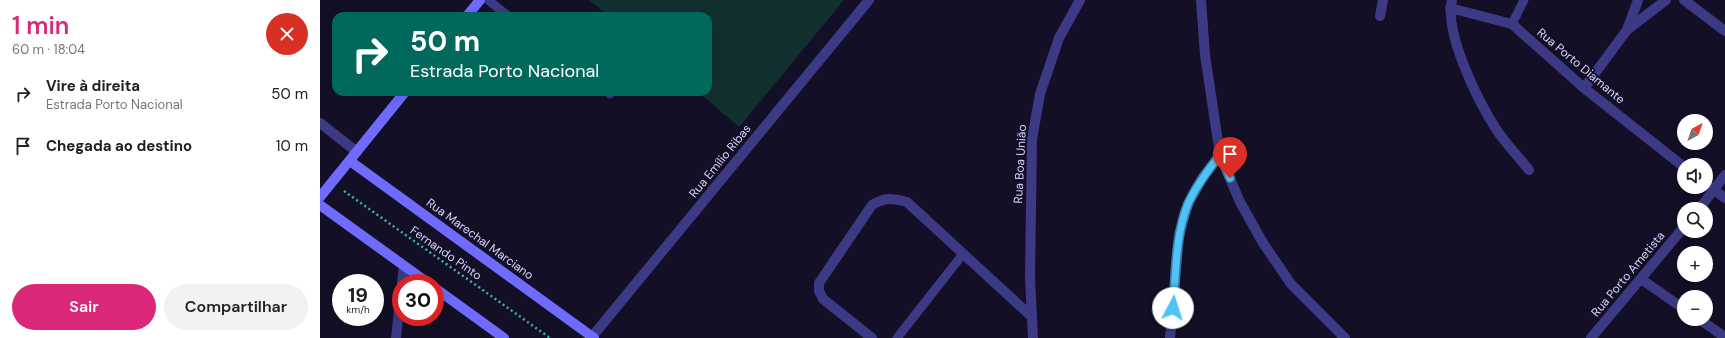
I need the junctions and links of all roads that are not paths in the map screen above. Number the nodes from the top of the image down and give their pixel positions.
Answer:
1 (480, 0) edge
2 (488, 0) edge
3 (869, 0) edge
4 (1080, 0) edge
5 (1201, 0) edge
6 (1383, 0) edge
7 (1524, 0) edge
8 (1638, 0) edge
9 (1666, 0) edge
10 (1684, 0) edge
11 (1451, 4) edge
12 (470, 12) edge
13 (503, 12) edge
14 (1380, 16) dead end
15 (1512, 24) junction
16 (1628, 30) junction
17 (1725, 31) edge
18 (1584, 88) junction
19 (403, 96) edge
20 (320, 123) edge
21 (357, 152) junction
22 (1220, 155) junction
23 (350, 161) junction
24 (1677, 161) edge
25 (1529, 170) dead end
26 (1725, 175) edge
27 (1713, 185) edge
28 (1713, 189) edge
29 (320, 197) edge
30 (1725, 198) edge
31 (320, 206) edge
32 (1677, 235) edge
33 (963, 254) junction
34 (404, 266) junction
35 (403, 274) edge
36 (415, 274) edge
37 (1641, 279) junction
38 (444, 295) edge
39 (1677, 304) edge
40 (1032, 317) junction
41 (397, 326) edge
42 (1709, 326) edge
43 (1340, 336) edge
44 (592, 337) edge
45 (1725, 337) edge
46 (396, 338) edge
47 (504, 338) edge
48 (872, 338) edge
49 (897, 338) edge
50 (1033, 338) edge
51 (1170, 338) edge
52 (1591, 338) edge

1 - 12 main road
2 - 13 lane
3 - 44 street, Rua Emílio Ribas
4 - 40 street, Rua Boa União
5 - 22 street
6 - 14 street
7 - 15 lane
8 - 16 street
9 - 16 street
10 - 17 street
11 - 15 street, Rua Porto Diamante
11 - 25 street
15 - 18 street, Rua Porto Diamante
16 - 18 street
18 - 24 street, Rua Porto Diamante
19 - 21 main road
20 - 21 street
21 - 23 main road
22 - 43 street
22 - 51 street
23 - 29 main road
23 - 44 main road, Rua Marechal Marciano
26 - 27 street
28 - 30 street
31 - 34 main road
32 - 37 street, Rua Porto Ametista
33 - 40 street
33 - 48 street
33 - 49 lane
34 - 35 street
34 - 36 main road
37 - 39 street
37 - 52 street, Rua Porto Ametista
38 - 47 main road
40 - 50 street, Rua Boa União
41 - 46 street
42 - 45 street

